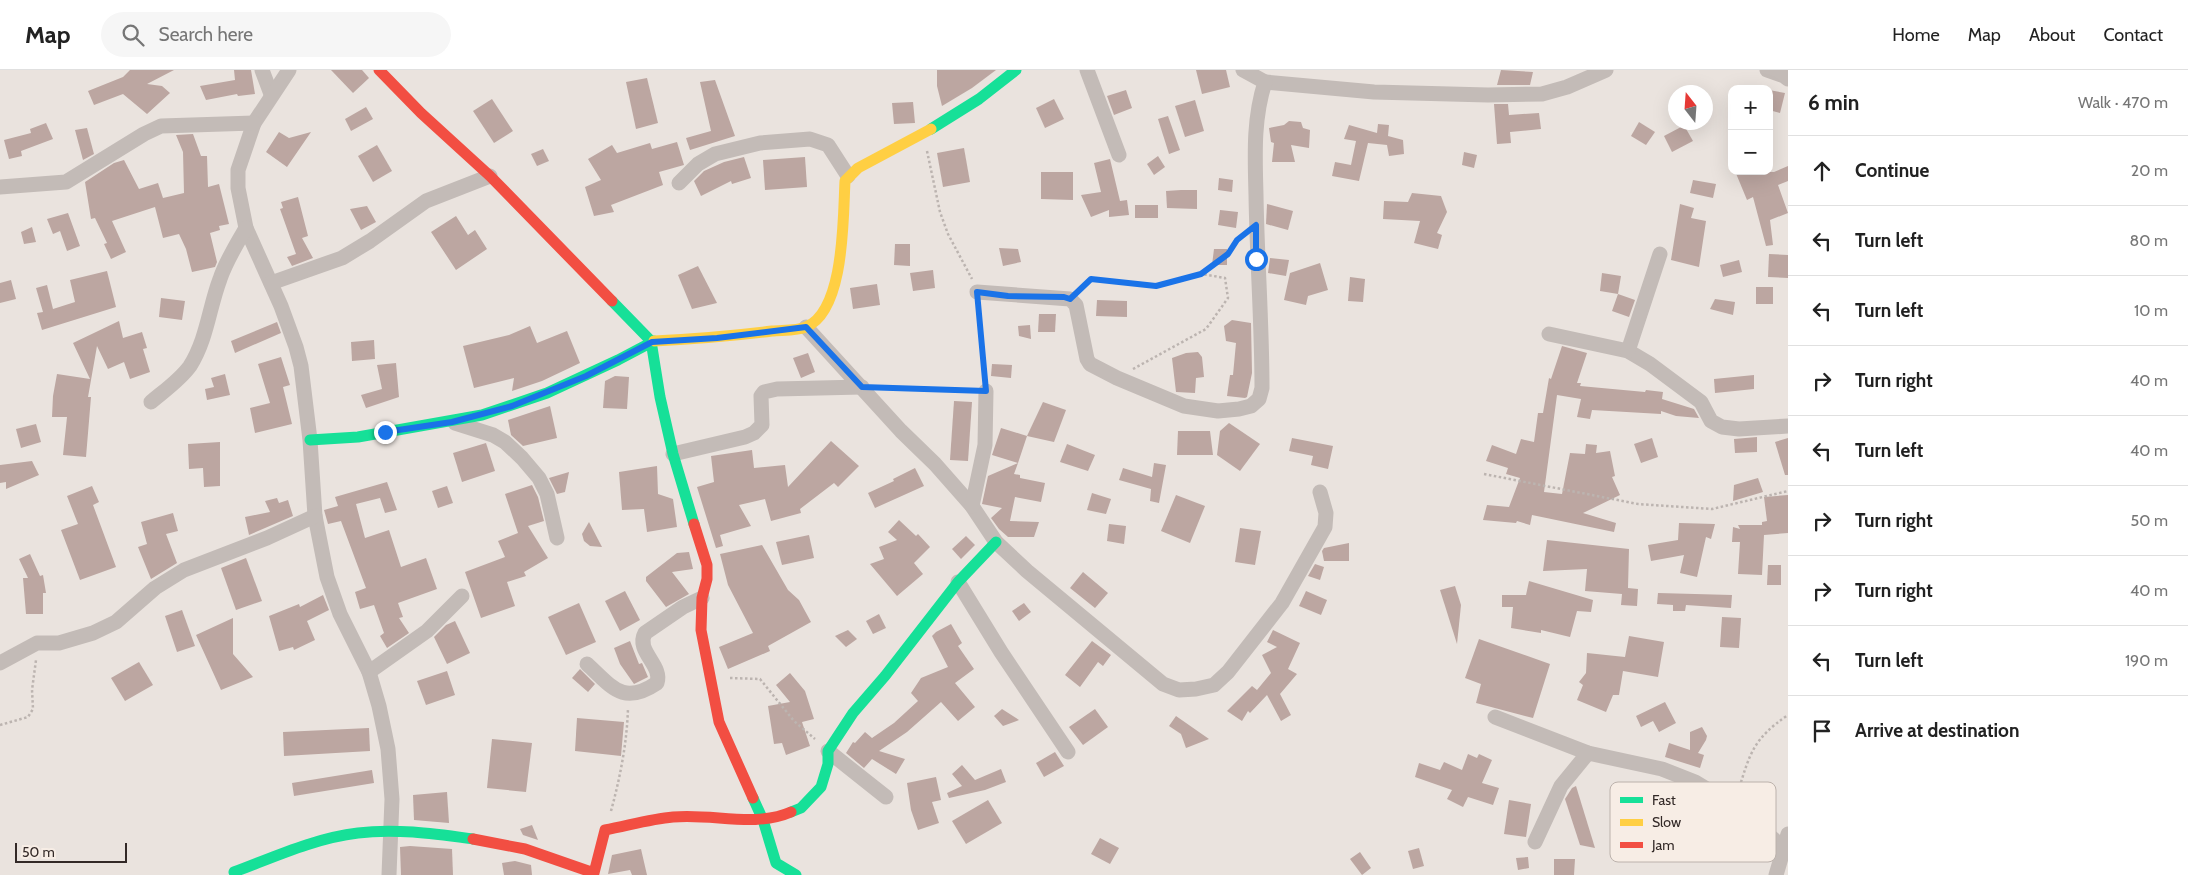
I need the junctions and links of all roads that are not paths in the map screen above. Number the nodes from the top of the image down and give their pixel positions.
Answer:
1 (262, 70) edge
2 (289, 70) edge
3 (379, 70) edge
4 (1016, 70) edge
5 (1087, 70) edge
6 (1243, 70) edge
7 (1606, 70) edge
8 (1767, 70) edge
9 (1788, 79) edge
10 (1265, 82) junction
11 (272, 94) junction
12 (254, 123) junction
13 (1119, 155) dead end
14 (490, 176) junction
15 (848, 176) junction
16 (679, 183) dead end
17 (0, 187) edge
18 (246, 228) junction
19 (1660, 254) dead end
20 (271, 283) junction
21 (977, 292) road end
22 (806, 327) junction
23 (1549, 334) dead end
24 (652, 342) junction
25 (1628, 351) junction
26 (862, 387) junction
27 (986, 391) road end
28 (150, 402) dead end
29 (452, 422) junction
30 (1788, 426) edge
31 (310, 440) junction
32 (672, 454) junction
33 (1320, 492) dead end
34 (972, 506) junction
35 (315, 516) junction
36 (557, 538) dead end
37 (996, 542) junction
38 (958, 582) junction
39 (462, 596) dead end
40 (702, 598) junction
41 (0, 663) edge
42 (587, 664) dead end
43 (369, 672) junction
44 (1495, 717) dead end
45 (828, 751) junction
46 (1068, 752) dead end
47 (1588, 753) junction
48 (1695, 782) edge
49 (886, 797) dead end
50 (763, 820) junction
51 (391, 832) junction
52 (1786, 841) edge
53 (1535, 842) dead end
54 (234, 872) dead end
55 (389, 875) edge
56 (796, 875) edge
57 (1776, 875) edge

1 - 11 street
2 - 11 street
3 - 14 street
4 - 15 street
5 - 13 street
6 - 10 street
7 - 10 street
8 - 9 street
10 - 21 street
11 - 12 street
12 - 17 street
12 - 18 street
14 - 20 street
14 - 24 street
15 - 16 street
15 - 22 street
18 - 20 street
18 - 28 street
19 - 25 street
20 - 31 street
22 - 24 street
22 - 26 street
23 - 25 street
24 - 29 street
24 - 32 street
25 - 30 street
26 - 32 street
26 - 34 street
27 - 34 street
29 - 31 street
29 - 36 street
31 - 35 street
32 - 40 street
33 - 37 street
34 - 37 street
35 - 41 street
35 - 43 street
37 - 38 street
38 - 45 street
38 - 46 street
39 - 43 street
40 - 42 street
40 - 50 street
43 - 51 street
44 - 47 street
45 - 49 street
45 - 50 street
47 - 48 street
47 - 53 street
50 - 51 street
50 - 56 street
51 - 54 street
51 - 55 street
52 - 57 street

